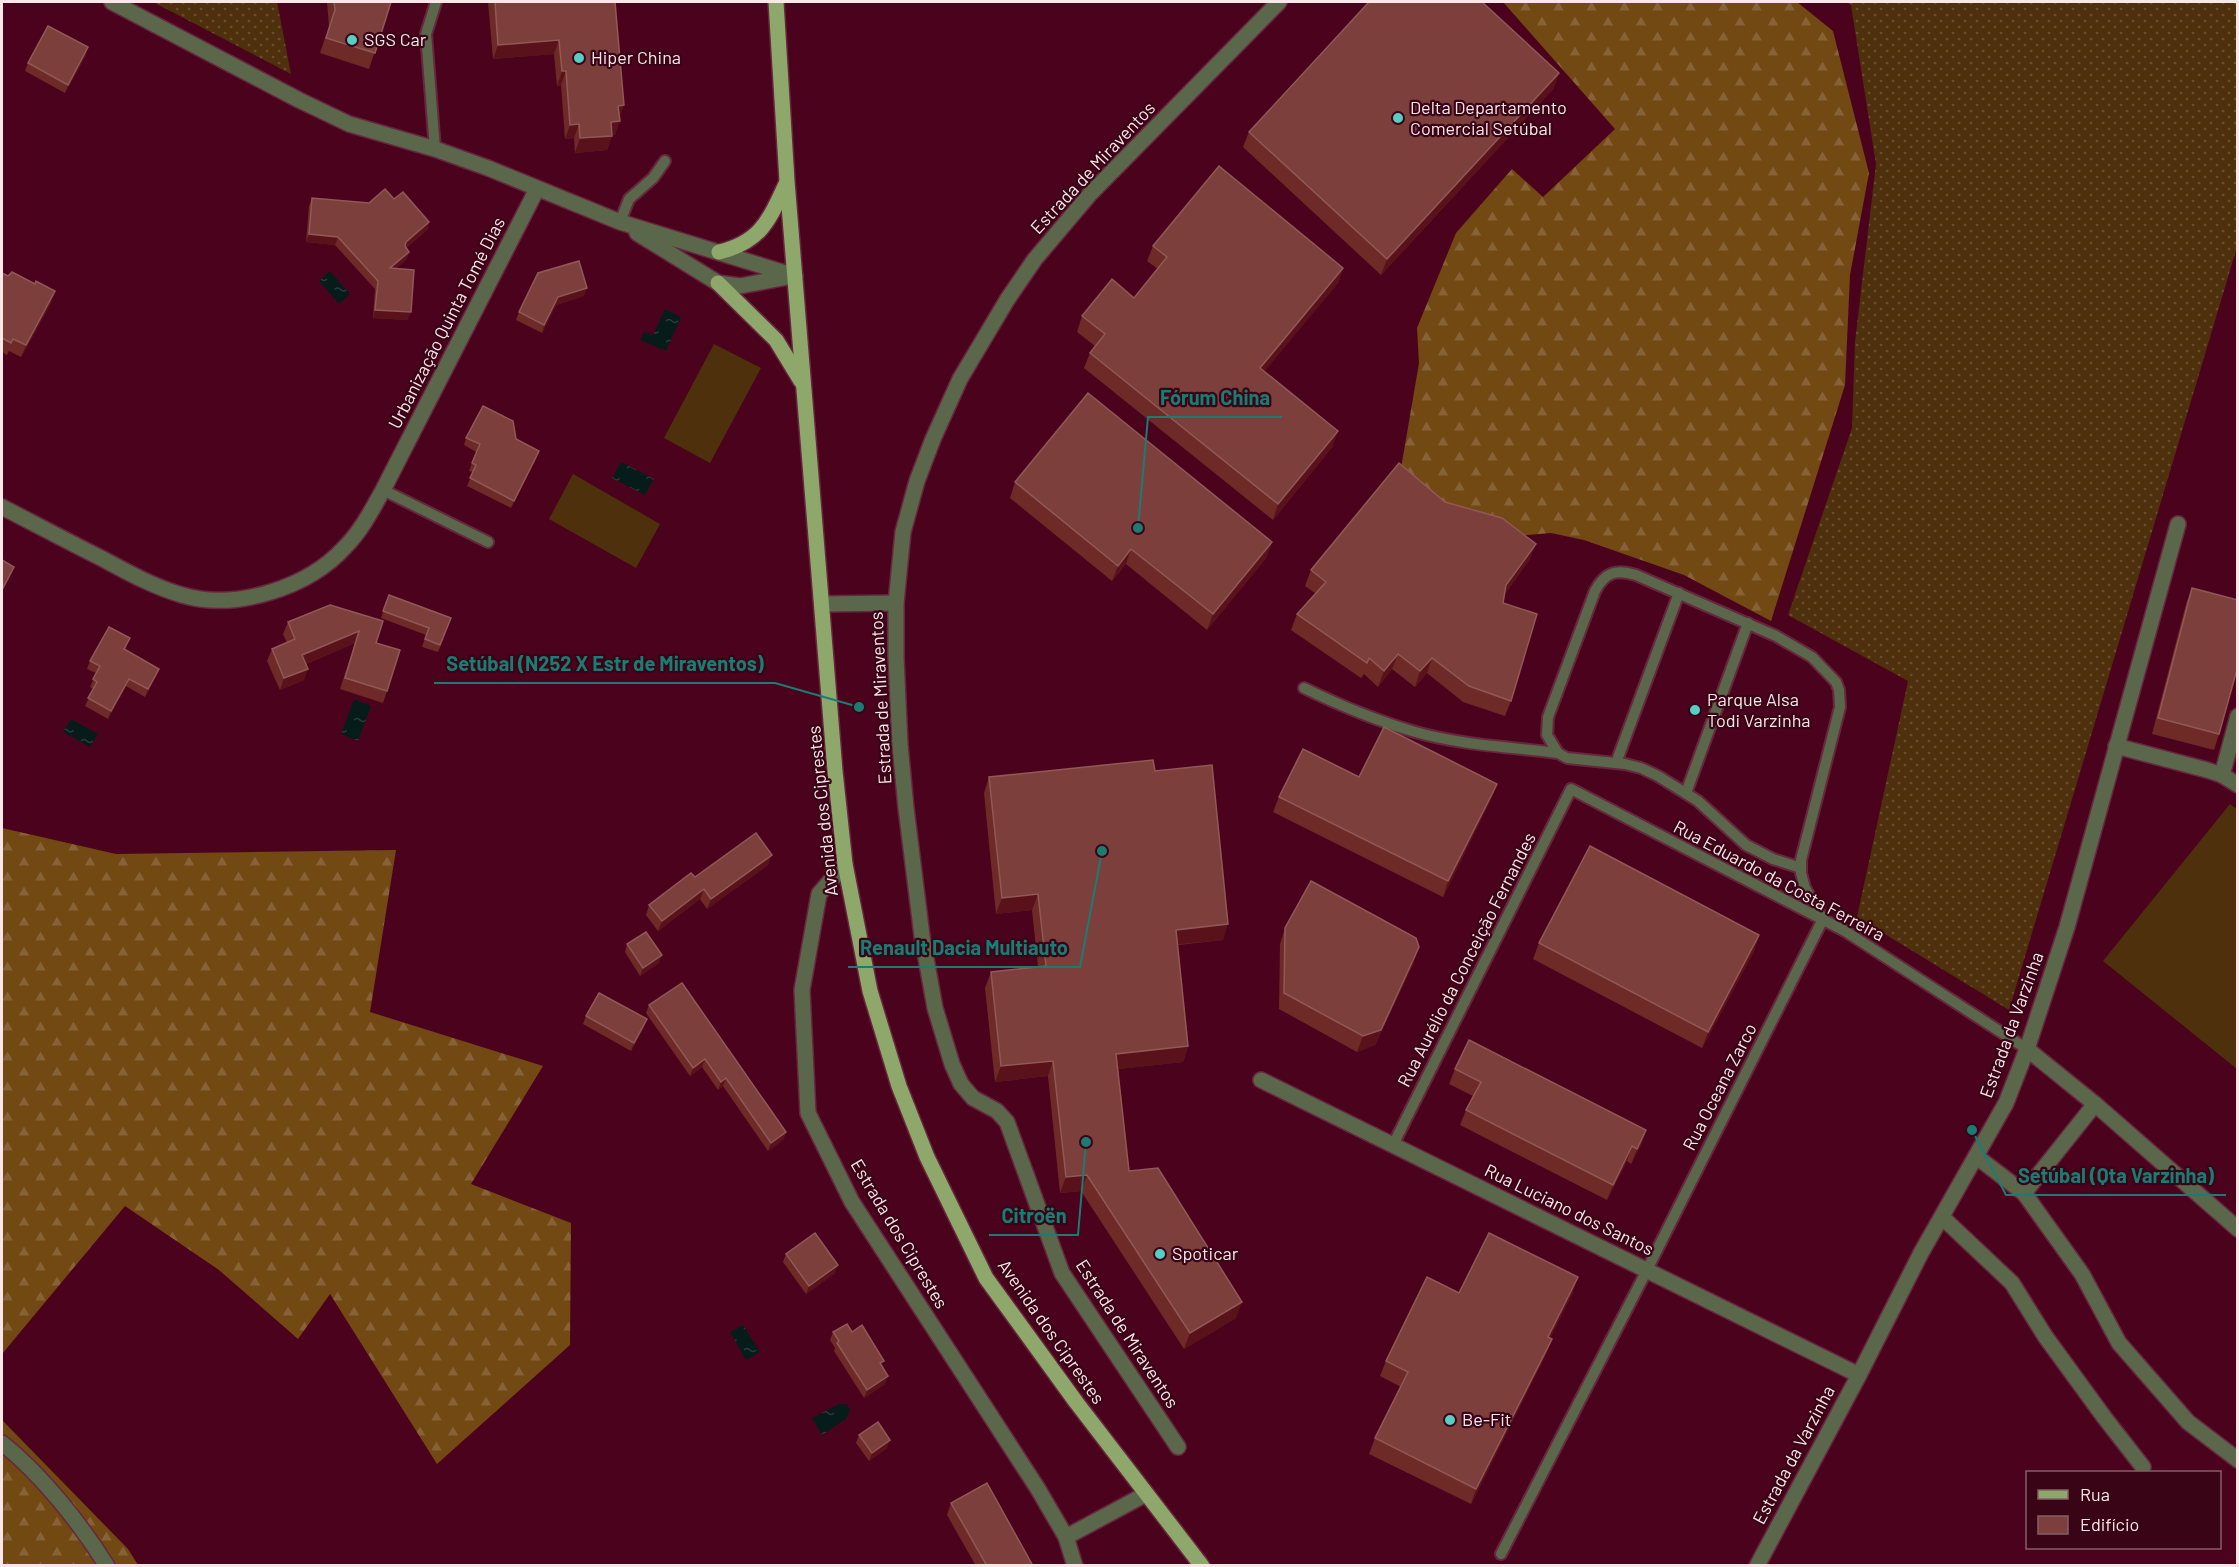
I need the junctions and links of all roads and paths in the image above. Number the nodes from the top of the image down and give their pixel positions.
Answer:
1 (112, 2) edge
2 (436, 2) edge
3 (776, 2) edge
4 (1279, 2) edge
5 (435, 149) junction
6 (665, 161) dead end
7 (788, 181) junction
8 (537, 189) junction
9 (620, 222) junction
10 (719, 252) junction
11 (795, 276) junction
12 (718, 283) junction
13 (804, 387) junction
14 (383, 490) junction
15 (2, 507) edge
16 (2178, 524) dead end
17 (488, 542) dead end
18 (1679, 593) junction
19 (896, 603) junction
20 (822, 604) junction
21 (1748, 623) junction
22 (1304, 688) dead end
23 (2238, 716) edge
24 (2116, 747) junction
25 (1558, 753) junction
26 (1616, 763) junction
27 (2222, 775) junction
28 (2238, 784) edge
29 (1571, 789) joint
30 (1686, 793) junction
31 (845, 864) junction
32 (1801, 868) junction
33 (1823, 919) junction
34 (2027, 1049) junction
35 (1261, 1080) dead end
36 (2095, 1104) junction
37 (1393, 1145) junction
38 (1977, 1157) junction
39 (2024, 1193) junction
40 (1942, 1216) junction
41 (2238, 1229) edge
42 (1647, 1270) junction
43 (1859, 1376) junction
44 (2, 1443) edge
45 (1178, 1447) dead end
46 (2238, 1460) edge
47 (2143, 1467) dead end
48 (1146, 1494) junction
49 (1066, 1537) junction
50 (1501, 1554) dead end
51 (107, 1566) edge
52 (1075, 1566) edge
53 (1202, 1566) edge
54 (1757, 1566) edge

1 - 5 street
2 - 5 lane
3 - 7 main road, Avenida dos Ciprestes
4 - 19 street, Estrada de Miraventos
5 - 8 street
6 - 9 lane
7 - 10 main road
7 - 11 main road, Avenida dos Ciprestes
8 - 9 street
8 - 14 street, Urbanização Quinta Tomé Dias
9 - 10 street
9 - 12 street
10 - 11 street
11 - 12 street
11 - 13 main road, Avenida dos Ciprestes
12 - 13 main road
13 - 20 main road, Avenida dos Ciprestes
14 - 15 street, Urbanização Quinta Tomé Dias
14 - 17 lane
16 - 24 street, Estrada da Varzinha
18 - 21 lane
18 - 25 lane
18 - 26 lane
19 - 20 street
19 - 45 street, Estrada de Miraventos
20 - 31 main road, Avenida dos Ciprestes
21 - 30 lane
21 - 32 lane
22 - 25 lane
23 - 27 street
24 - 27 street
24 - 34 street, Estrada da Varzinha
25 - 26 lane
26 - 30 lane
27 - 28 street
29 - 33 lane, Rua Eduardo da Costa Ferreira
29 - 37 lane, Rua Aurélio da Conceição Fernandes
30 - 32 lane
31 - 48 main road, Avenida dos Ciprestes
31 - 49 street, Estrada dos Ciprestes
32 - 33 lane
33 - 34 lane, Rua Eduardo da Costa Ferreira
33 - 42 lane, Rua Oceana Zarco
34 - 36 street
34 - 38 street, Estrada da Varzinha
35 - 37 street, Rua Luciano dos Santos
36 - 39 street
36 - 41 street
37 - 42 street, Rua Luciano dos Santos
38 - 39 street
38 - 40 street, Estrada da Varzinha
39 - 46 street
40 - 43 street, Estrada da Varzinha
40 - 47 street
42 - 43 street, Rua Luciano dos Santos
42 - 50 lane, Rua Oceana Zarco
43 - 54 street, Estrada da Varzinha
44 - 51 street
48 - 49 street
48 - 53 main road, Avenida dos Ciprestes
49 - 52 street, Estrada dos Ciprestes

